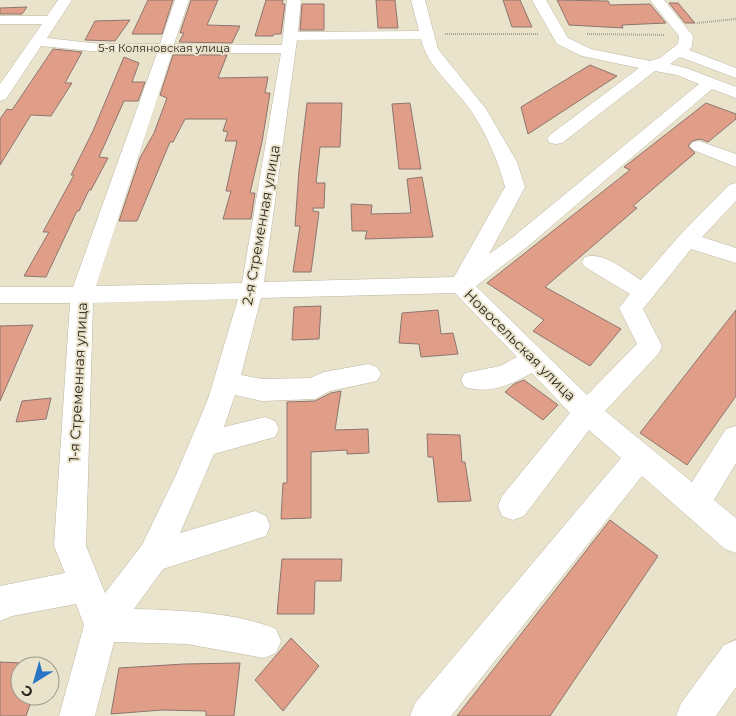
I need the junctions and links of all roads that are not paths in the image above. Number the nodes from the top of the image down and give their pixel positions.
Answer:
1 (53, 0) edge
2 (65, 0) edge
3 (182, 0) edge
4 (294, 0) edge
5 (539, 0) edge
6 (657, 0) edge
7 (418, 16) edge
8 (0, 20) edge
9 (29, 20) junction
10 (52, 20) junction
11 (39, 41) junction
12 (290, 41) junction
13 (165, 45) junction
14 (680, 52) junction
15 (652, 65) junction
16 (736, 73) edge
17 (709, 83) junction
18 (736, 93) edge
19 (0, 96) edge
20 (556, 139) dead end
21 (699, 146) dead end
22 (736, 161) edge
23 (736, 189) edge
24 (687, 240) junction
25 (736, 256) edge
26 (593, 262) dead end
27 (461, 285) junction
28 (252, 290) junction
29 (644, 292) junction
30 (82, 295) junction
31 (0, 296) edge
32 (534, 359) junction
33 (368, 374) dead end
34 (474, 380) dead end
35 (226, 382) junction
36 (587, 412) junction
37 (265, 429) dead end
38 (736, 438) edge
39 (203, 444) junction
40 (640, 457) junction
41 (696, 502) junction
42 (513, 506) dead end
43 (255, 526) dead end
44 (736, 538) edge
45 (153, 556) junction
46 (85, 586) junction
47 (0, 604) edge
48 (100, 625) junction
49 (264, 641) dead end
50 (736, 657) edge
51 (77, 716) edge
52 (428, 716) edge
53 (694, 716) edge

1 - 9 street
2 - 10 street
3 - 13 street, 1-я Стременная улица
4 - 12 street, 2-я Стременная улица
5 - 15 street
6 - 14 street
7 - 12 street, 5-я Коляновская улица
7 - 27 street, Новосельская улица
8 - 9 street
9 - 10 street
10 - 11 street
11 - 13 street, 5-я Коляновская улица
11 - 19 street
12 - 13 street, 5-я Коляновская улица
12 - 28 street, 2-я Стременная улица
13 - 30 street, 1-я Стременная улица
14 - 15 street
14 - 16 street
15 - 17 street
15 - 20 street
17 - 18 street
17 - 27 street
21 - 22 street
23 - 24 street
24 - 25 street
24 - 29 street
26 - 29 street
27 - 28 street
27 - 32 street, Новосельская улица
28 - 30 street
28 - 35 street, 2-я Стременная улица
29 - 36 street
30 - 31 street
30 - 46 street, 1-я Стременная улица
32 - 34 street
32 - 36 street, Новосельская улица
33 - 35 street
35 - 39 street, 2-я Стременная улица
36 - 40 street, Новосельская улица
36 - 42 street
37 - 39 street
38 - 41 street
39 - 45 street, 2-я Стременная улица
40 - 41 street, Новосельская улица
40 - 52 street
41 - 44 street, Новосельская улица
43 - 45 street
45 - 48 street, 2-я Стременная улица
46 - 47 street
46 - 48 street, 1-я Стременная улица
48 - 49 street
48 - 51 street
50 - 53 street

